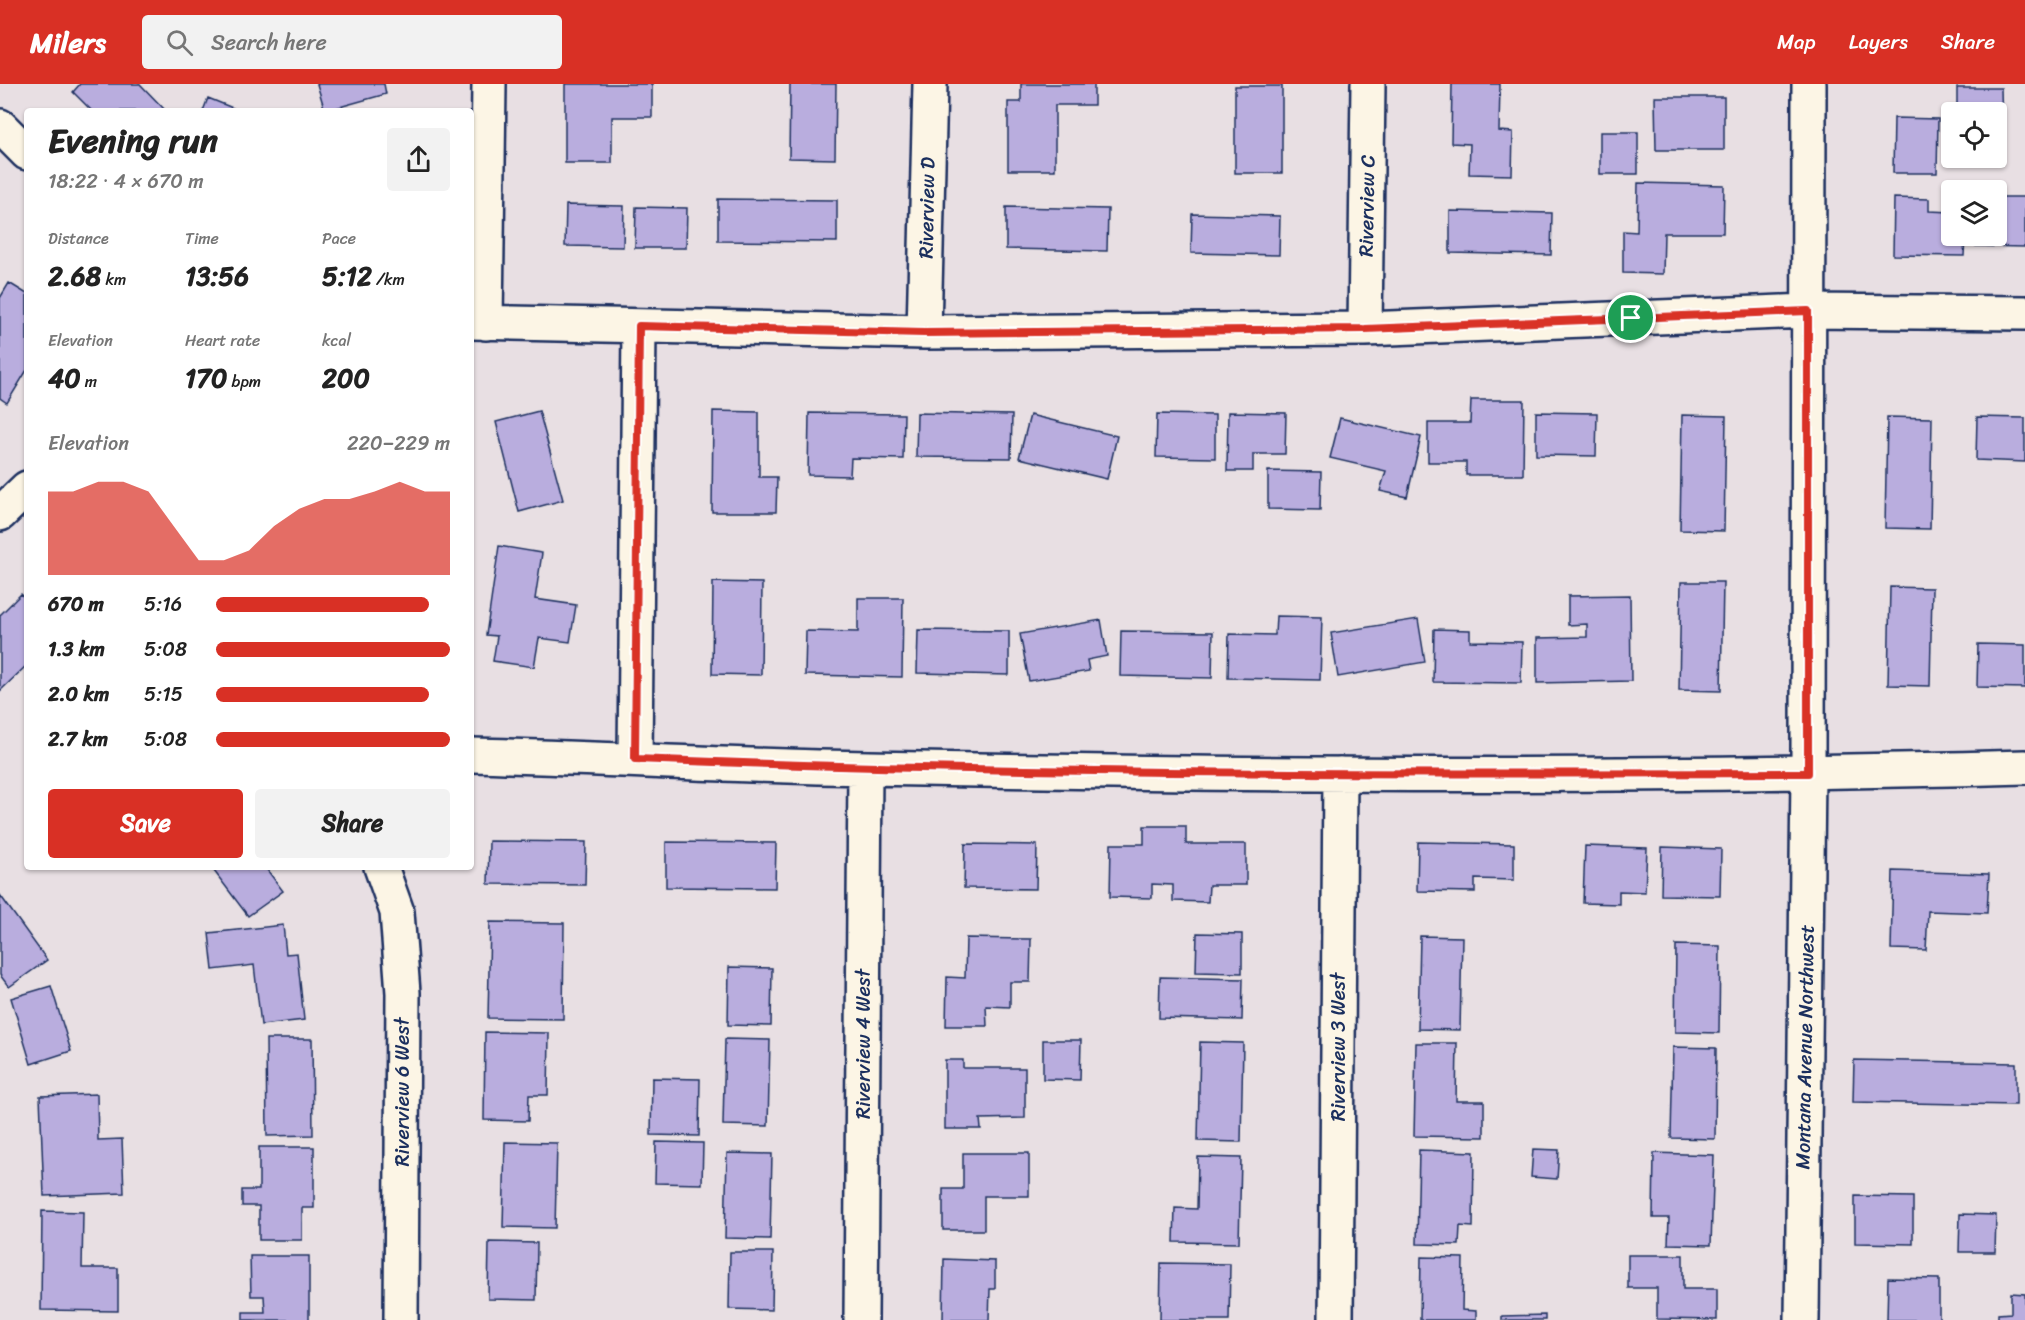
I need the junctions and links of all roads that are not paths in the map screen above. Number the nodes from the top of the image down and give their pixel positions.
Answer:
1 (489, 84) edge
2 (930, 84) edge
3 (1368, 84) edge
4 (1809, 84) edge
5 (0, 126) edge
6 (24, 150) edge
7 (1808, 311) junction
8 (2025, 314) edge
9 (479, 323) edge
10 (639, 326) junction
11 (1365, 329) junction
12 (924, 333) junction
13 (24, 491) edge
14 (0, 514) edge
15 (474, 755) edge
16 (635, 759) junction
17 (2025, 767) edge
18 (865, 768) junction
19 (1808, 773) junction
20 (1340, 774) junction
21 (382, 870) edge
22 (401, 1320) edge
23 (861, 1320) edge
24 (1336, 1320) edge
25 (1802, 1320) edge

1 - 9 street
2 - 12 street, Riverview D
3 - 11 street, Riverview C
4 - 7 street, Montana Avenue Northwest
5 - 6 street
7 - 8 street
7 - 11 street
7 - 19 street, Montana Avenue Northwest
9 - 10 street
10 - 12 street
10 - 16 street
11 - 12 street
13 - 14 street
15 - 16 street
16 - 18 street
17 - 19 street
18 - 20 street
18 - 23 street, Riverview 4 West
19 - 20 street
19 - 25 street, Montana Avenue Northwest
20 - 24 street, Riverview 3 West
21 - 22 street, Riverview 6 West

